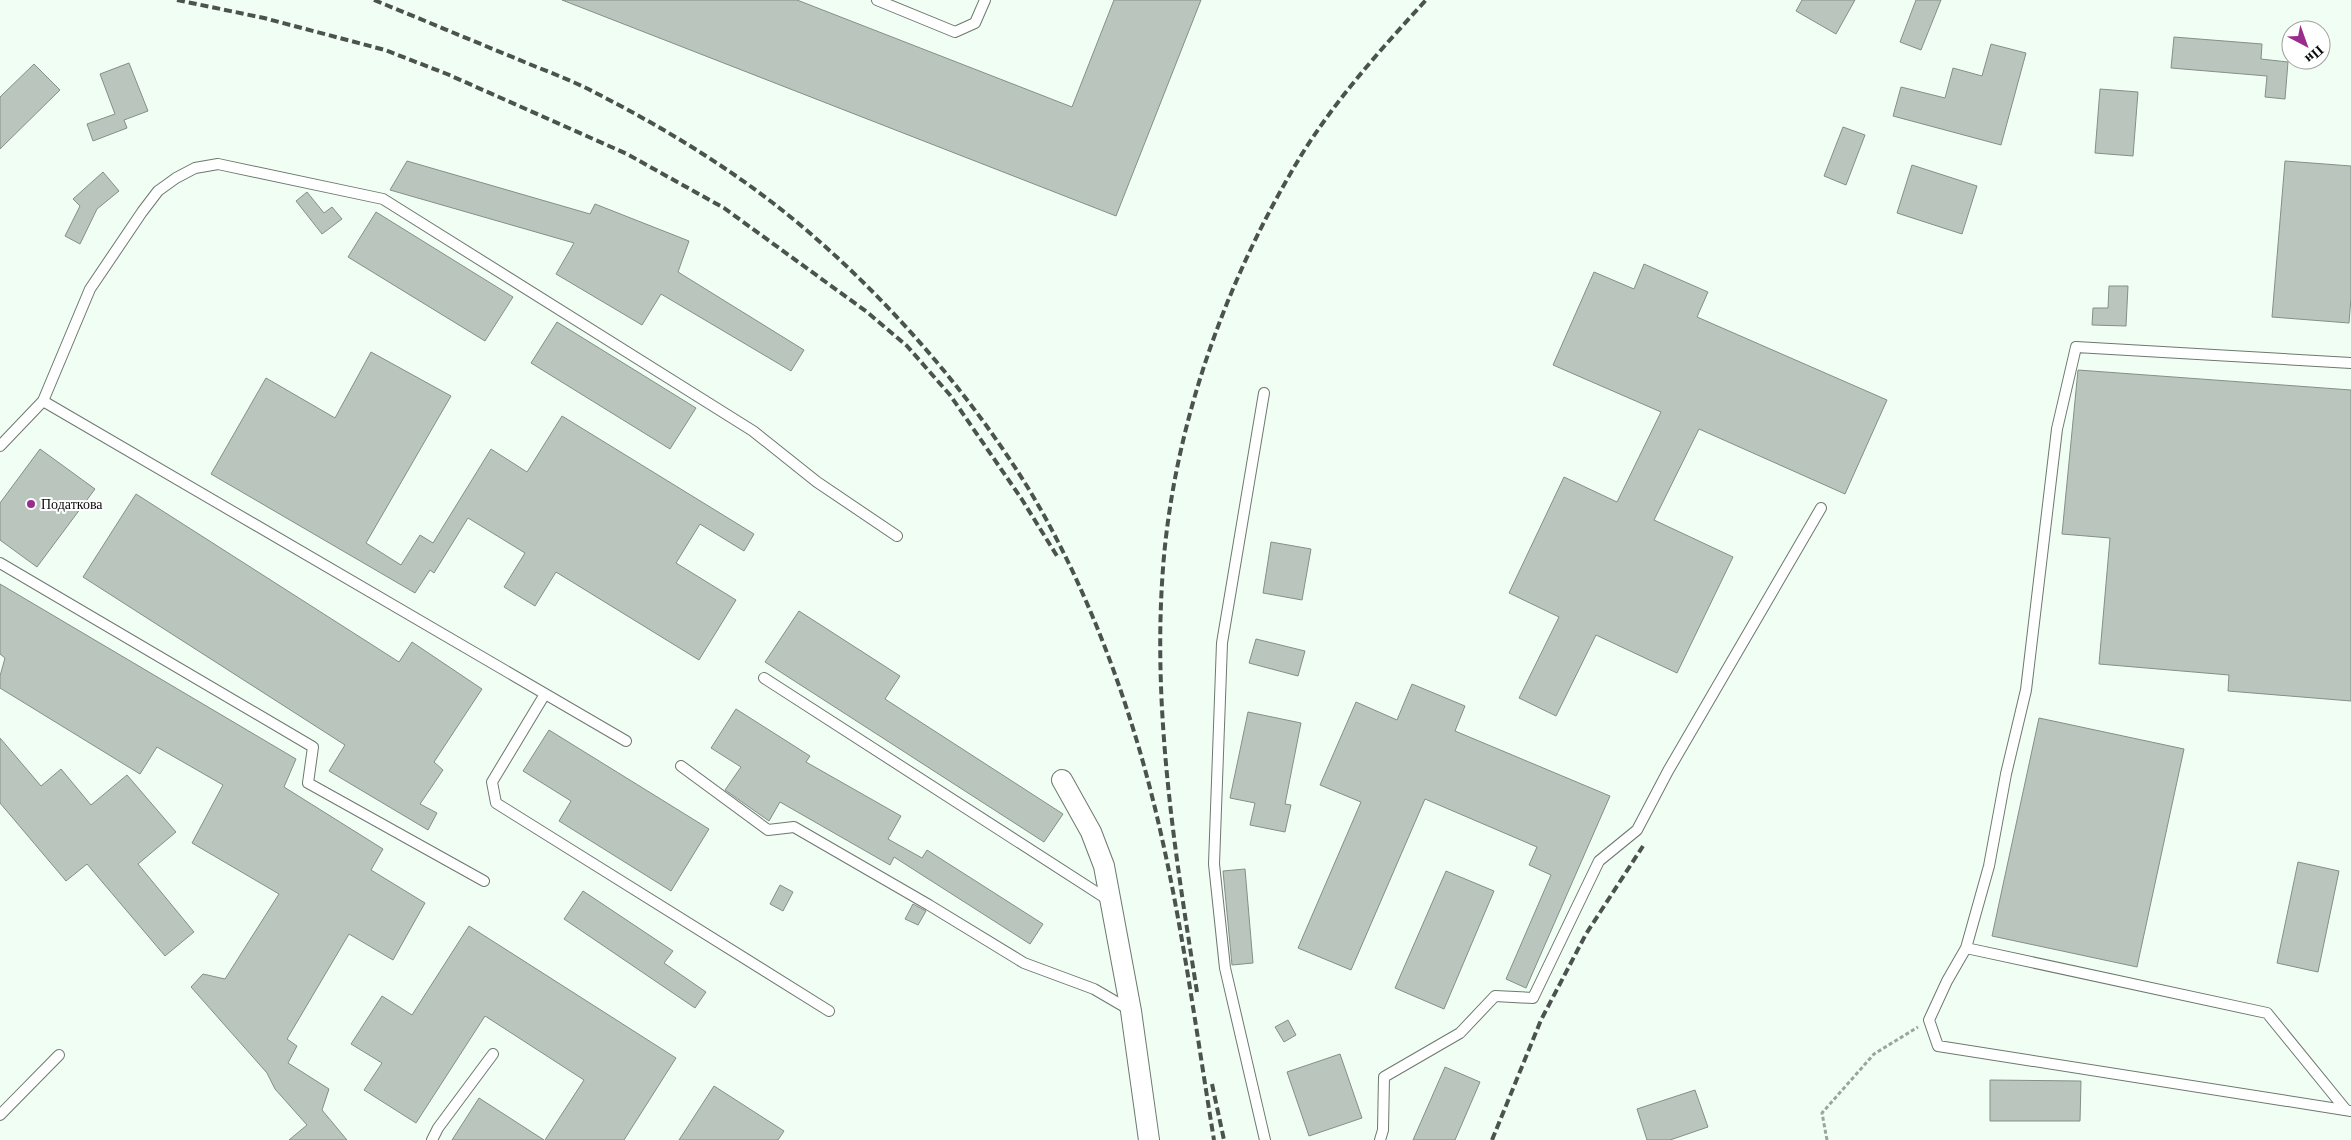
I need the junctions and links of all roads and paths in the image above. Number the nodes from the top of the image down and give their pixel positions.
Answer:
1 (877, 0) edge
2 (986, 0) edge
3 (2351, 363) edge
4 (1264, 393) dead end
5 (43, 401) junction
6 (0, 446) edge
7 (1821, 508) dead end
8 (897, 536) dead end
9 (0, 563) edge
10 (764, 678) dead end
11 (545, 694) junction
12 (626, 741) dead end
13 (682, 766) dead end
14 (1062, 780) dead end
15 (484, 881) dead end
16 (1111, 902) junction
17 (1966, 948) junction
18 (829, 1010) dead end
19 (1131, 1011) junction
20 (1929, 1020) junction
21 (493, 1054) dead end
22 (59, 1056) dead end
23 (2349, 1111) edge
24 (0, 1115) edge
25 (432, 1140) edge
26 (1149, 1140) edge
27 (1265, 1140) edge
28 (1380, 1140) edge
29 (1827, 1140) edge

1 - 2 lane
3 - 17 lane
4 - 27 lane
5 - 6 lane
5 - 8 lane
5 - 11 lane
7 - 28 lane
9 - 15 lane
10 - 16 lane
11 - 12 lane
11 - 18 lane
13 - 19 lane
14 - 16 street
16 - 19 street
17 - 20 lane
17 - 23 lane
19 - 26 street
20 - 23 lane
20 - 29 path
21 - 25 lane
22 - 24 lane

